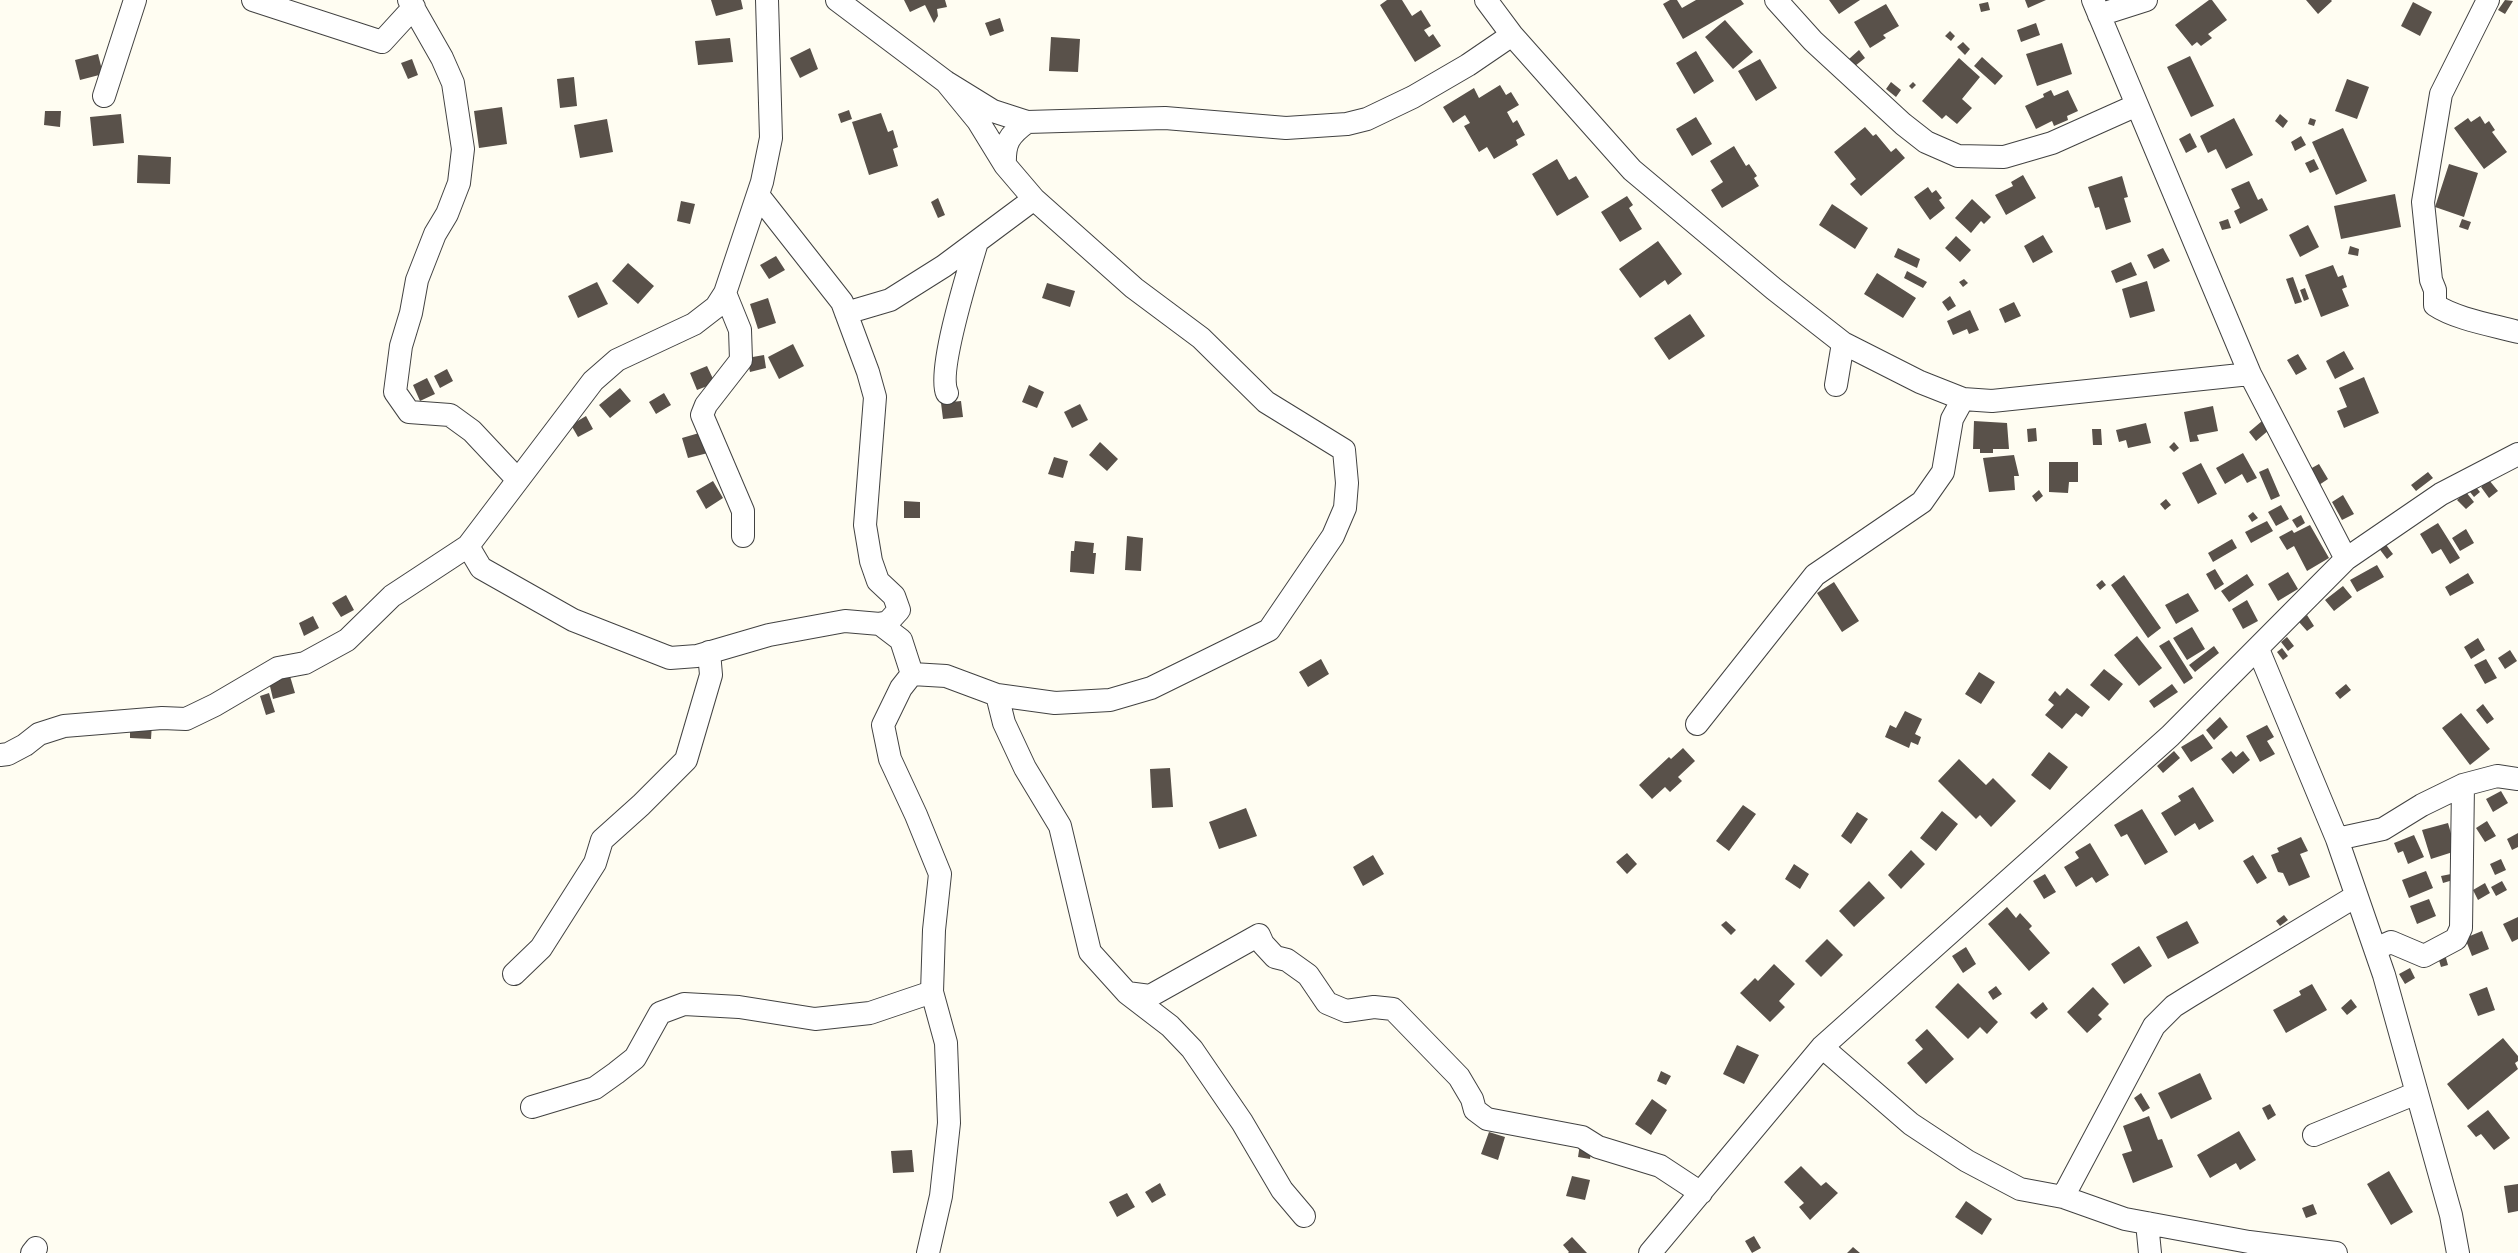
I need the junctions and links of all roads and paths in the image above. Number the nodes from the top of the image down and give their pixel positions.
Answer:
1 (134, 0) edge
2 (253, 0) edge
3 (767, 0) edge
4 (837, 0) edge
5 (1486, 0) edge
6 (1776, 0) edge
7 (2146, 0) edge
8 (2488, 0) edge
9 (411, 4) edge
10 (2096, 7) edge
11 (1512, 35) junction
12 (946, 82) junction
13 (104, 96) dead end
14 (2136, 105) junction
15 (1027, 122) junction
16 (1005, 165) junction
17 (758, 195) junction
18 (1034, 199) junction
19 (976, 242) junction
20 (725, 293) junction
21 (846, 313) junction
22 (2518, 332) edge
23 (1843, 343) junction
24 (2250, 374) junction
25 (1836, 385) dead end
26 (947, 393) dead end
27 (1963, 399) junction
28 (2518, 454) edge
29 (518, 480) junction
30 (743, 536) dead end
31 (468, 546) junction
32 (2346, 559) junction
33 (880, 624) junction
34 (2258, 649) junction
35 (709, 652) junction
36 (912, 674) junction
37 (997, 695) junction
38 (1697, 724) dead end
39 (0, 755) edge
40 (2518, 779) edge
41 (2463, 785) junction
42 (2337, 840) junction
43 (2356, 896) junction
44 (2374, 949) junction
45 (514, 974) dead end
46 (932, 992) junction
47 (1127, 993) junction
48 (1822, 1047) junction
49 (2417, 1093) junction
50 (532, 1107) dead end
51 (2314, 1135) dead end
52 (1701, 1193) junction
53 (2063, 1196) junction
54 (1304, 1216) dead end
55 (2148, 1223) junction
56 (2301, 1251) edge
57 (928, 1253) edge
58 (1650, 1253) edge
59 (2150, 1253) edge
60 (2336, 1253) edge
61 (2458, 1253) edge

1 - 13 street
2 - 9 street
3 - 17 street
4 - 12 street
5 - 11 street
6 - 14 street
7 - 10 street
8 - 22 street
9 - 29 street
10 - 14 street
11 - 15 street
11 - 23 street
12 - 15 street
12 - 16 street
14 - 24 street
15 - 16 street
16 - 18 street
17 - 20 street
17 - 21 street
18 - 19 street
18 - 37 street
19 - 21 street
19 - 26 street
20 - 29 street
20 - 30 street
21 - 33 street
23 - 25 street
23 - 27 street
24 - 27 street
24 - 32 street
27 - 38 street
28 - 32 street
29 - 31 street
31 - 35 street
31 - 39 street
32 - 34 street
33 - 35 street
33 - 36 street
34 - 42 street
34 - 48 street
35 - 45 street
36 - 37 street
36 - 46 street
37 - 47 street
40 - 41 street
41 - 42 street
41 - 44 street
42 - 43 street
43 - 44 street
43 - 53 street
44 - 49 street
46 - 50 street
46 - 57 street
47 - 52 street
47 - 54 street
48 - 52 street
48 - 53 street
49 - 51 street
49 - 61 street
52 - 58 street
53 - 55 street
55 - 56 street
55 - 59 street
56 - 60 street

